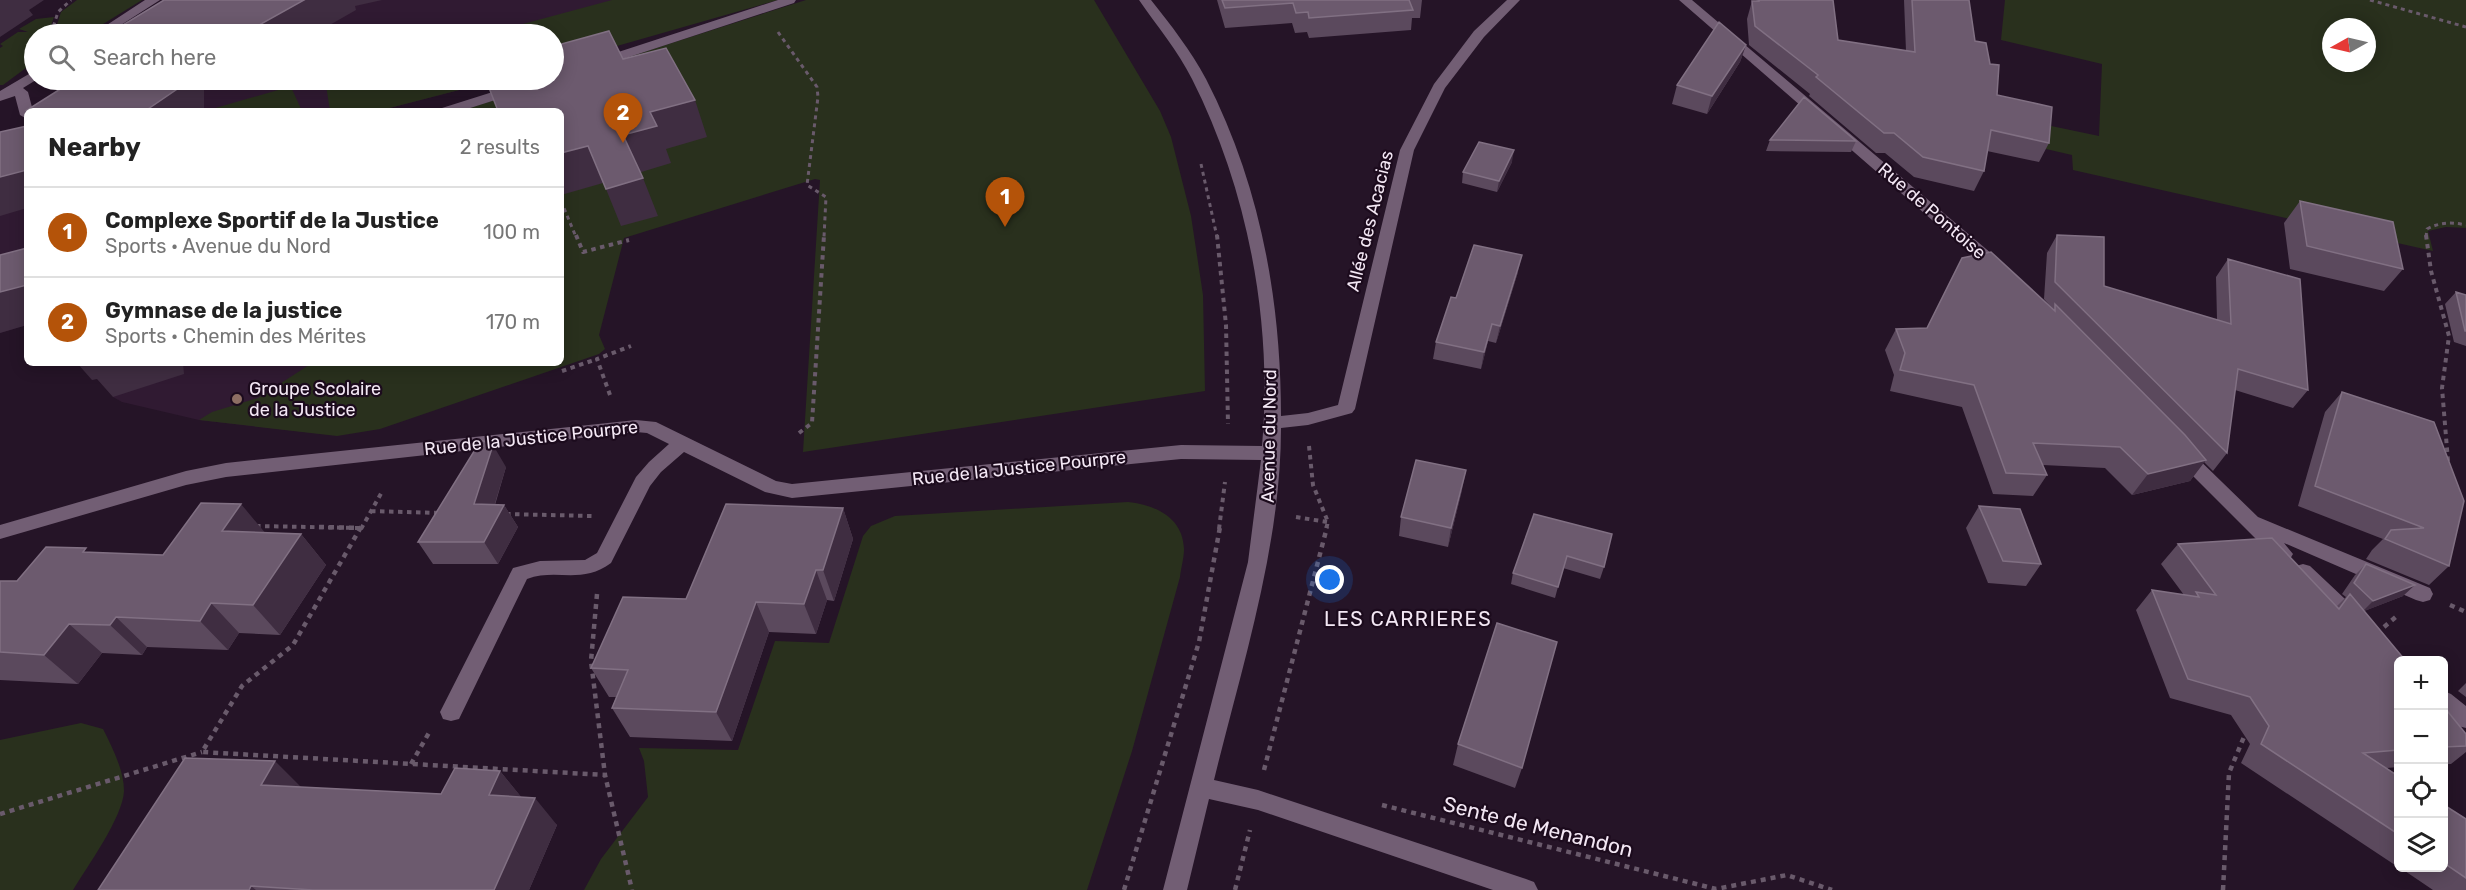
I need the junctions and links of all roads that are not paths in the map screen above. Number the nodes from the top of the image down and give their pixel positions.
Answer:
1 (154, 0) edge
2 (790, 0) edge
3 (1145, 0) edge
4 (1514, 0) edge
5 (1685, 0) edge
6 (115, 24) edge
7 (564, 74) edge
8 (24, 81) edge
9 (512, 90) edge
10 (4, 94) edge
11 (25, 108) edge
12 (456, 108) edge
13 (2013, 281) edge
14 (1272, 423) junction
15 (682, 442) junction
16 (2171, 442) edge
17 (1272, 453) junction
18 (2246, 519) junction
19 (0, 532) edge
20 (2423, 594) dead end
21 (2364, 630) edge
22 (2448, 703) edge
23 (451, 712) dead end
24 (2466, 719) edge
25 (1203, 788) junction
26 (1175, 890) edge
27 (1526, 890) edge

1 - 6 street
2 - 7 street
3 - 14 street, Avenue du Nord
4 - 14 street, Allée des Acacias
5 - 13 street, Rue de Pontoise
8 - 10 street
9 - 12 street
10 - 11 street
14 - 17 street, Avenue du Nord
15 - 17 street, Rue de la Justice Pourpre
15 - 19 street, Rue de la Justice Pourpre
15 - 23 street
16 - 18 street
17 - 25 street, Avenue du Nord
18 - 20 street
18 - 21 street
22 - 24 street
25 - 26 street, Avenue du Nord
25 - 27 street

